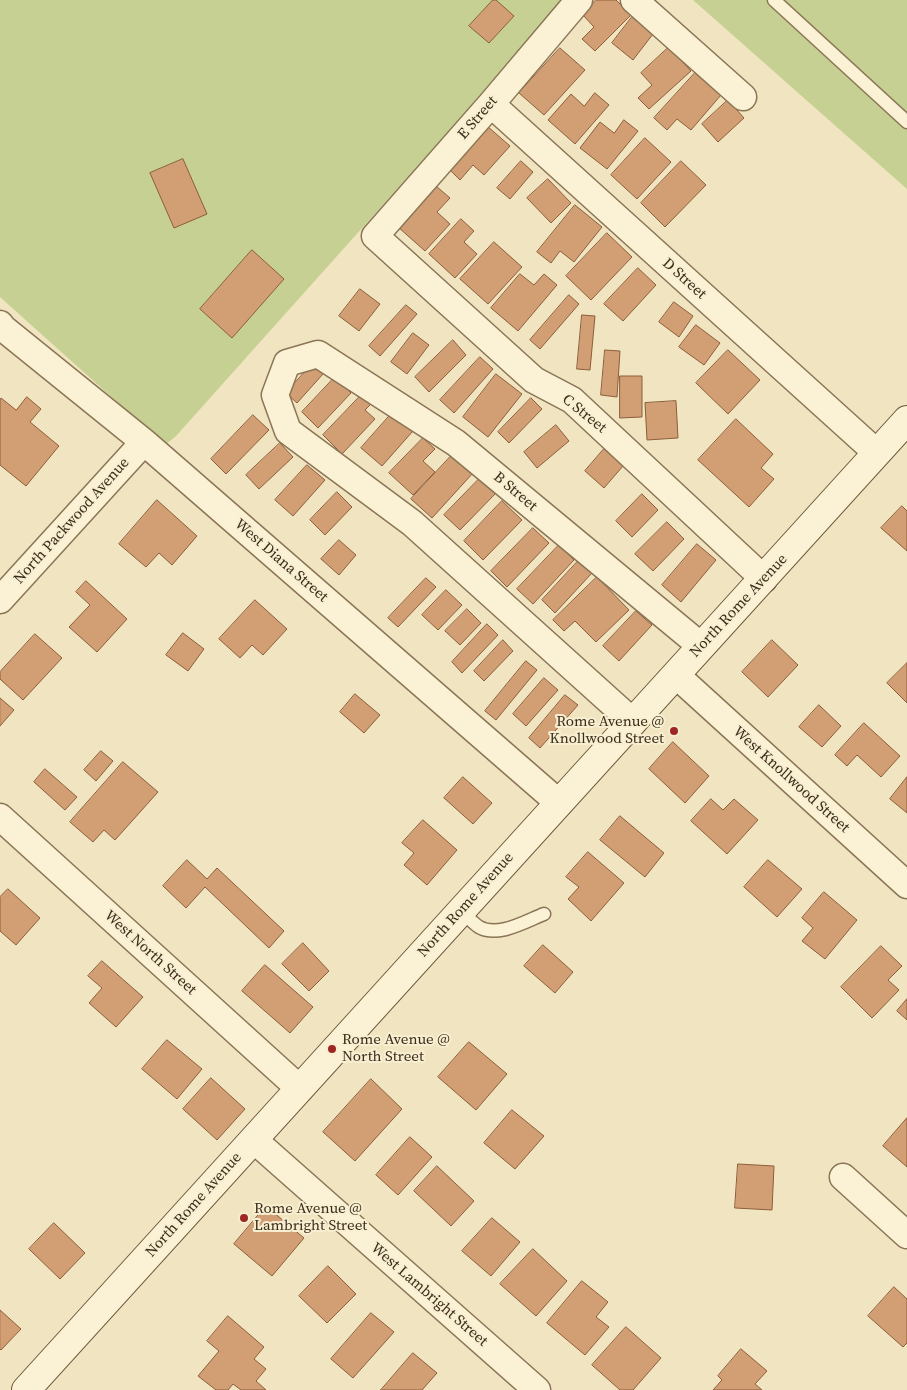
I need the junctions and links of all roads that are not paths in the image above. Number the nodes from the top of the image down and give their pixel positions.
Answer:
1 (580, 0) edge
2 (634, 0) edge
3 (774, 0) edge
4 (743, 97) dead end
5 (491, 104) junction
6 (907, 122) edge
7 (375, 236) joint
8 (0, 324) edge
9 (907, 420) edge
10 (144, 442) junction
11 (877, 453) junction
12 (764, 579) junction
13 (0, 600) edge
14 (701, 646) junction
15 (676, 675) junction
16 (633, 722) junction
17 (559, 803) junction
18 (0, 817) edge
19 (907, 885) edge
20 (460, 911) junction
21 (544, 914) dead end
22 (300, 1089) junction
23 (254, 1140) junction
24 (843, 1177) dead end
25 (907, 1235) edge
26 (26, 1390) edge
27 (537, 1390) edge

1 - 5 street, E Street
2 - 4 street
3 - 6 lane
5 - 7 street, E Street
5 - 11 street, D Street
7 - 12 street, C Street
8 - 10 street, West Diana Street
9 - 11 street, North Rome Avenue
10 - 13 street, North Packwood Avenue
10 - 17 street, West Diana Street
11 - 12 street, North Rome Avenue
12 - 14 street, North Rome Avenue
14 - 15 street, North Rome Avenue
14 - 16 street, B Street
15 - 16 street, North Rome Avenue
15 - 19 street, West Knollwood Street
16 - 17 street, North Rome Avenue
17 - 20 street, North Rome Avenue
18 - 22 street, West North Street
20 - 21 lane
20 - 22 street, North Rome Avenue
22 - 23 street, North Rome Avenue
23 - 26 street, North Rome Avenue
23 - 27 street, West Lambright Street
24 - 25 street

